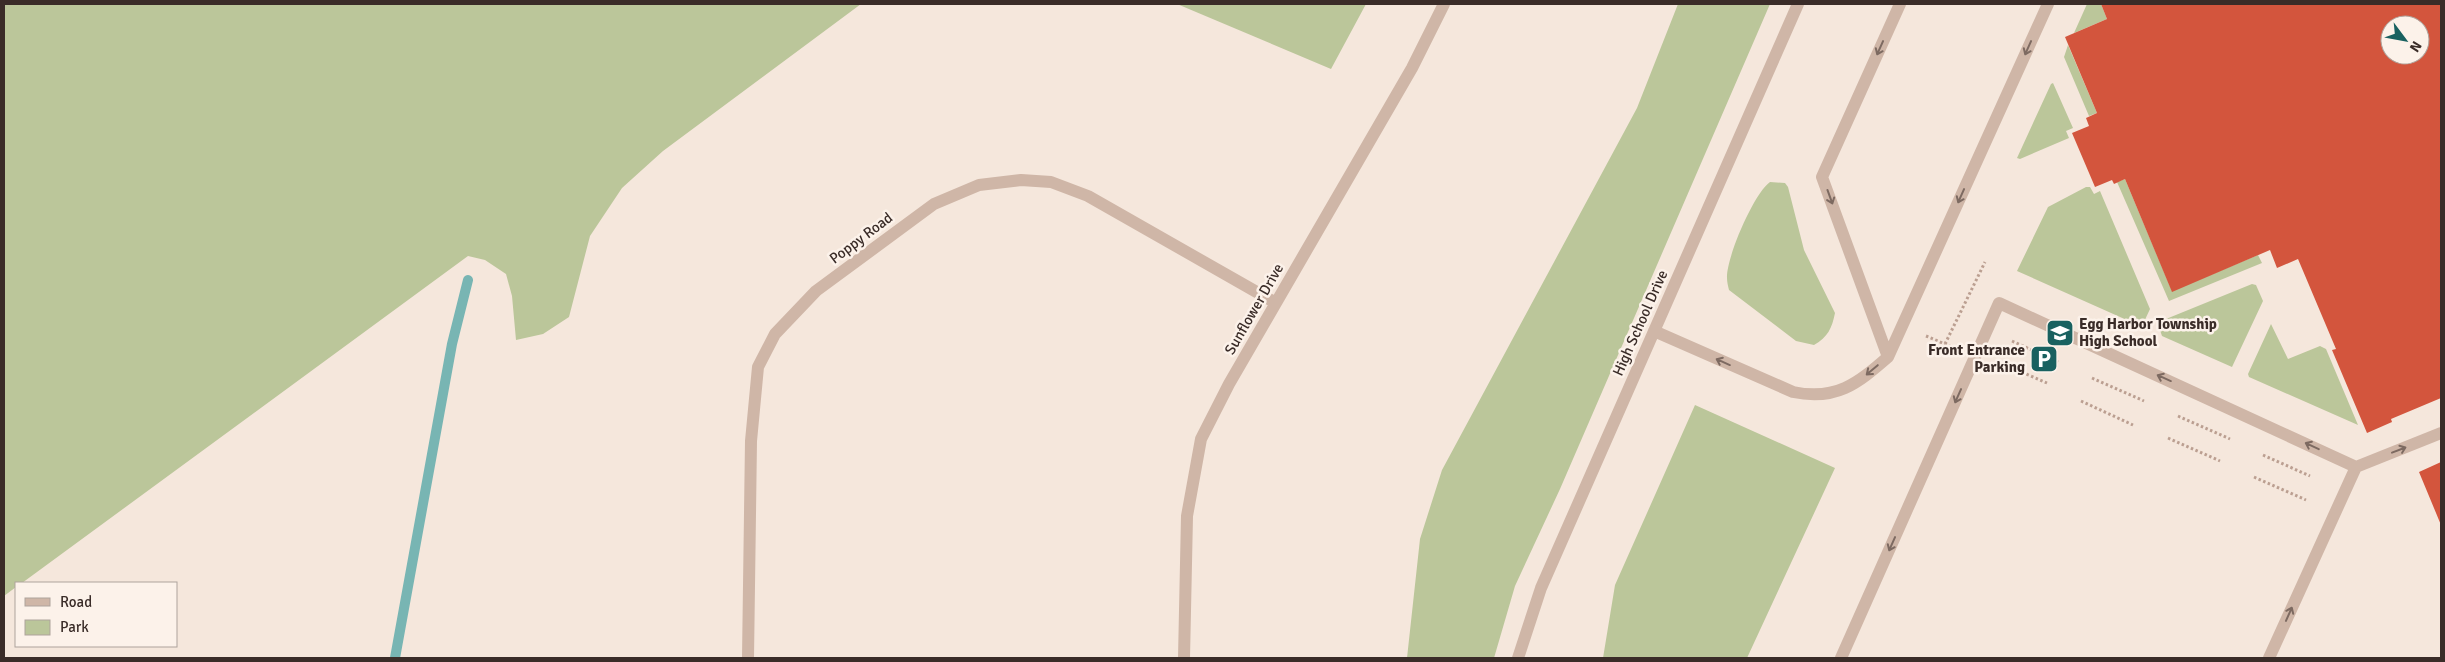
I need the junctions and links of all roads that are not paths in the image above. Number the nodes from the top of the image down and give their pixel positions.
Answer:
1 (1444, 4) edge
2 (1798, 4) edge
3 (1900, 4) edge
4 (2048, 4) edge
5 (1276, 303) junction
6 (1654, 331) junction
7 (1888, 357) junction
8 (2441, 433) edge
9 (2356, 466) junction
10 (748, 658) edge
11 (1184, 658) edge
12 (1518, 658) edge
13 (1841, 658) edge
14 (2269, 658) edge

1 - 5 street, Sunflower Drive
2 - 6 street, High School Drive
3 -> 7 street
4 -> 7 street
5 - 10 street, Poppy Road
5 - 11 street, Sunflower Drive
7 -> 6 street
6 - 12 street, High School Drive
9 -> 8 street
9 -> 13 street
14 -> 9 street

